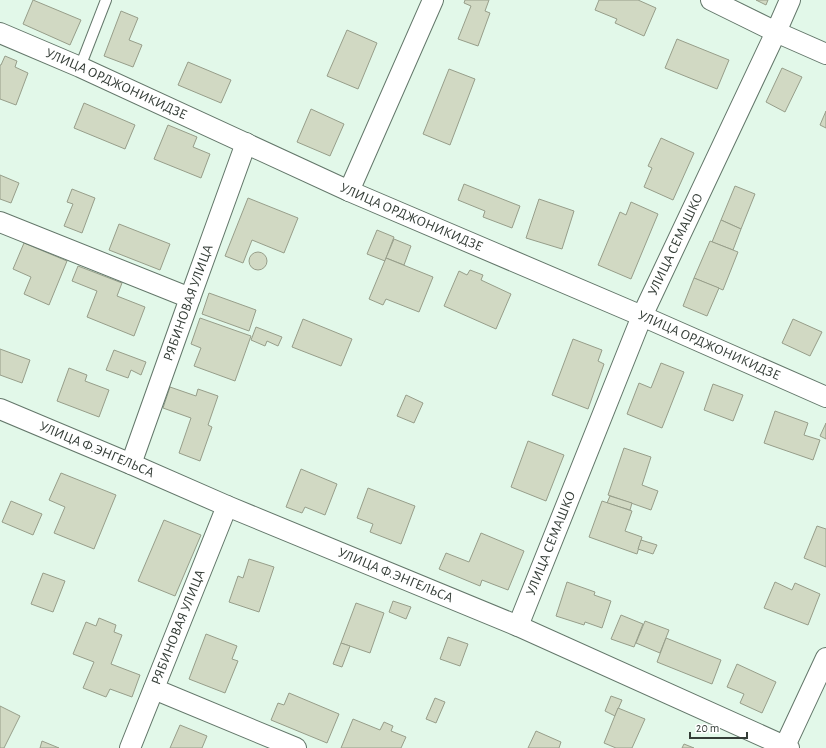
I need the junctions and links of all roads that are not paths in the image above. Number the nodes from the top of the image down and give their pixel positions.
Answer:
1 (106, 0) edge
2 (432, 0) edge
3 (711, 0) edge
4 (790, 0) edge
5 (776, 32) junction
6 (0, 33) edge
7 (826, 54) edge
8 (80, 67) junction
9 (246, 143) junction
10 (349, 190) junction
11 (0, 222) edge
12 (190, 298) junction
13 (642, 316) junction
14 (826, 397) edge
15 (0, 409) edge
16 (131, 464) junction
17 (227, 506) junction
18 (518, 626) junction
19 (826, 658) edge
20 (154, 689) junction
21 (786, 747) edge
22 (130, 748) edge
23 (296, 748) edge

1 - 8 lane
2 - 10 street
3 - 5 street
4 - 5 street, УЛИЦА СЕМАШКО
5 - 7 street
5 - 13 street, УЛИЦА СЕМАШКО
6 - 8 street, УЛИЦА ОРДЖОНИКИДЗЕ
8 - 9 street, УЛИЦА ОРДЖОНИКИДЗЕ
9 - 10 street, УЛИЦА ОРДЖОНИКИДЗЕ
9 - 12 street, РЯБИНОВАЯ УЛИЦА
10 - 13 street, УЛИЦА ОРДЖОНИКИДЗЕ
11 - 12 street
12 - 16 street, РЯБИНОВАЯ УЛИЦА
13 - 14 street, УЛИЦА ОРДЖОНИКИДЗЕ
13 - 18 street, УЛИЦА СЕМАШКО
15 - 16 street, УЛИЦА Ф.ЭНГЕЛЬСА
16 - 17 street, УЛИЦА Ф.ЭНГЕЛЬСА
17 - 18 street, УЛИЦА Ф.ЭНГЕЛЬСА
17 - 20 street, РЯБИНОВАЯ УЛИЦА
18 - 21 street, УЛИЦА Ф.ЭНГЕЛЬСА
19 - 21 street
20 - 22 street, РЯБИНОВАЯ УЛИЦА
20 - 23 street

